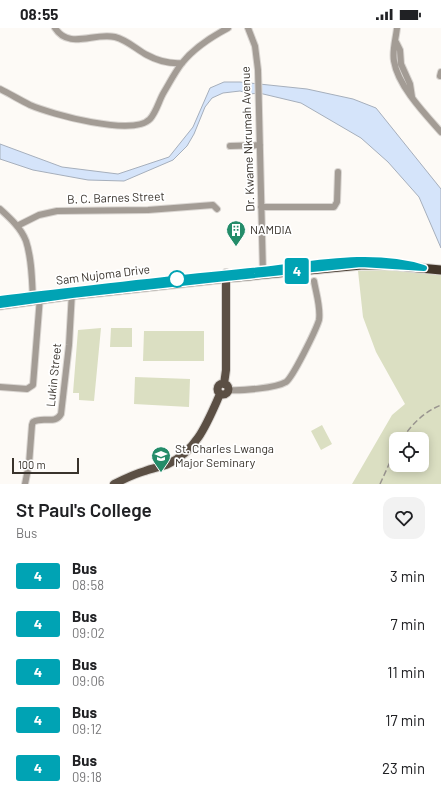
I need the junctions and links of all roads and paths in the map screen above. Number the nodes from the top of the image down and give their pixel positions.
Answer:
1 (54, 28) edge
2 (228, 28) edge
3 (248, 28) edge
4 (397, 28) edge
5 (396, 41) junction
6 (182, 63) junction
7 (409, 80) junction
8 (402, 83) junction
9 (0, 89) edge
10 (412, 97) junction
11 (441, 132) edge
12 (260, 145) junction
13 (230, 146) dead end
14 (338, 172) dead end
15 (261, 207) junction
16 (0, 209) edge
17 (217, 209) dead end
18 (17, 226) junction
19 (441, 270) edge
20 (263, 272) junction
21 (226, 276) junction
22 (314, 281) dead end
23 (72, 293) junction
24 (37, 298) junction
25 (0, 299) edge
26 (0, 305) edge
27 (0, 387) edge
28 (226, 387) junction
29 (25, 484) edge
30 (114, 484) edge

1 - 6 street
2 - 6 street
3 - 12 street, Dr. Kwame Nkrumah Avenue
4 - 5 street
5 - 7 street
5 - 8 street
6 - 9 street
7 - 8 street
7 - 10 street
8 - 10 street
10 - 11 street
12 - 13 street
12 - 15 street, Dr. Kwame Nkrumah Avenue
14 - 15 street
15 - 20 street, Dr. Kwame Nkrumah Avenue
16 - 18 street
17 - 18 street, B. C. Barnes Street
18 - 24 street
19 - 20 highway, Sam Nujoma Drive
20 - 21 highway, Sam Nujoma Drive
21 - 23 highway, Sam Nujoma Drive
21 - 28 main road
22 - 28 street
23 - 24 highway, Sam Nujoma Drive
23 - 29 street, Lukin Street
24 - 25 highway, Sam Nujoma Drive
24 - 26 highway, Sam Nujoma Drive
24 - 27 street
28 - 30 main road

